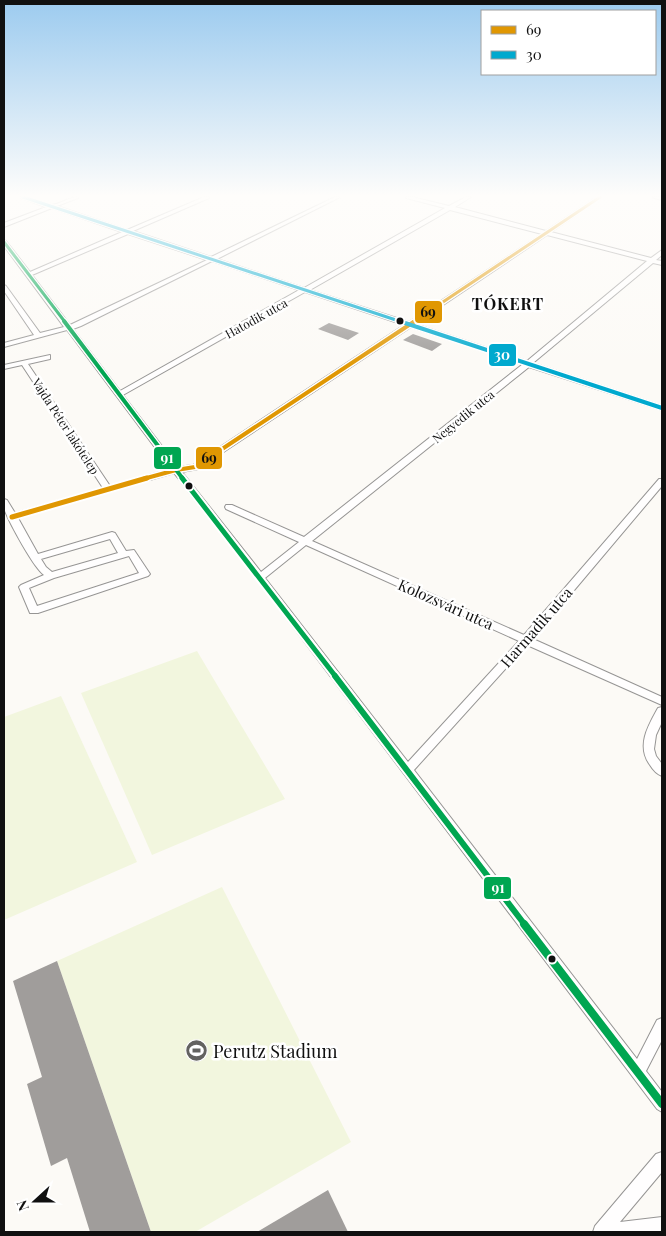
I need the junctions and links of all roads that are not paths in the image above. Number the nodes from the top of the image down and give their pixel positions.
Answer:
1 (13, 255) edge
2 (74, 255) edge
3 (198, 255) edge
4 (220, 255) edge
5 (367, 255) edge
6 (514, 255) edge
7 (631, 255) edge
8 (659, 255) edge
9 (211, 259) junction
10 (652, 260) junction
11 (662, 263) edge
12 (28, 275) junction
13 (4, 287) edge
14 (305, 290) junction
15 (410, 325) junction
16 (69, 329) junction
17 (38, 336) junction
18 (4, 344) edge
19 (47, 357) dead end
20 (24, 363) junction
21 (528, 364) junction
22 (4, 367) edge
23 (120, 394) junction
24 (662, 408) edge
25 (176, 470) junction
26 (662, 481) edge
27 (108, 490) junction
28 (4, 502) edge
29 (229, 507) dead end
30 (12, 517) junction
31 (306, 541) junction
32 (123, 554) junction
33 (35, 558) junction
34 (51, 576) junction
35 (260, 577) junction
36 (526, 640) junction
37 (662, 701) edge
38 (662, 710) edge
39 (407, 770) junction
40 (662, 771) edge
41 (662, 1025) edge
42 (638, 1072) junction
43 (662, 1104) edge
44 (662, 1160) edge
45 (662, 1225) edge
46 (601, 1232) edge
47 (608, 1232) edge

1 - 12 street
2 - 12 street
3 - 9 street
4 - 9 street
5 - 14 street, Hatodik utca
6 - 15 street, Vajda Péter lakótelep
7 - 10 street
8 - 10 street, Negyedik utca
9 - 14 street
9 - 16 street
10 - 11 street
10 - 21 street, Negyedik utca
12 - 16 street
13 - 17 street
14 - 15 street
14 - 23 street, Hatodik utca
15 - 21 street
15 - 25 street, Vajda Péter lakótelep
16 - 17 street
16 - 23 street
17 - 18 street
19 - 20 street, Vajda Péter lakótelep
20 - 22 street, Vajda Péter lakótelep
20 - 27 street, Vajda Péter lakótelep
21 - 24 street
21 - 31 street, Negyedik utca
23 - 25 street
25 - 27 street, Vajda Péter lakótelep
25 - 35 street
26 - 36 street, Harmadik utca
27 - 30 street, Vajda Péter lakótelep
28 - 30 street
29 - 31 street, Kolozsvári utca
30 - 33 street
31 - 35 street, Negyedik utca
31 - 36 street, Kolozsvári utca
32 - 33 street
32 - 34 street
32 - 34 street
33 - 34 street
35 - 39 street
36 - 37 street, Kolozsvári utca
36 - 39 street, Harmadik utca
38 - 40 street
39 - 42 street
41 - 42 street
42 - 43 street
44 - 46 street
45 - 47 street

